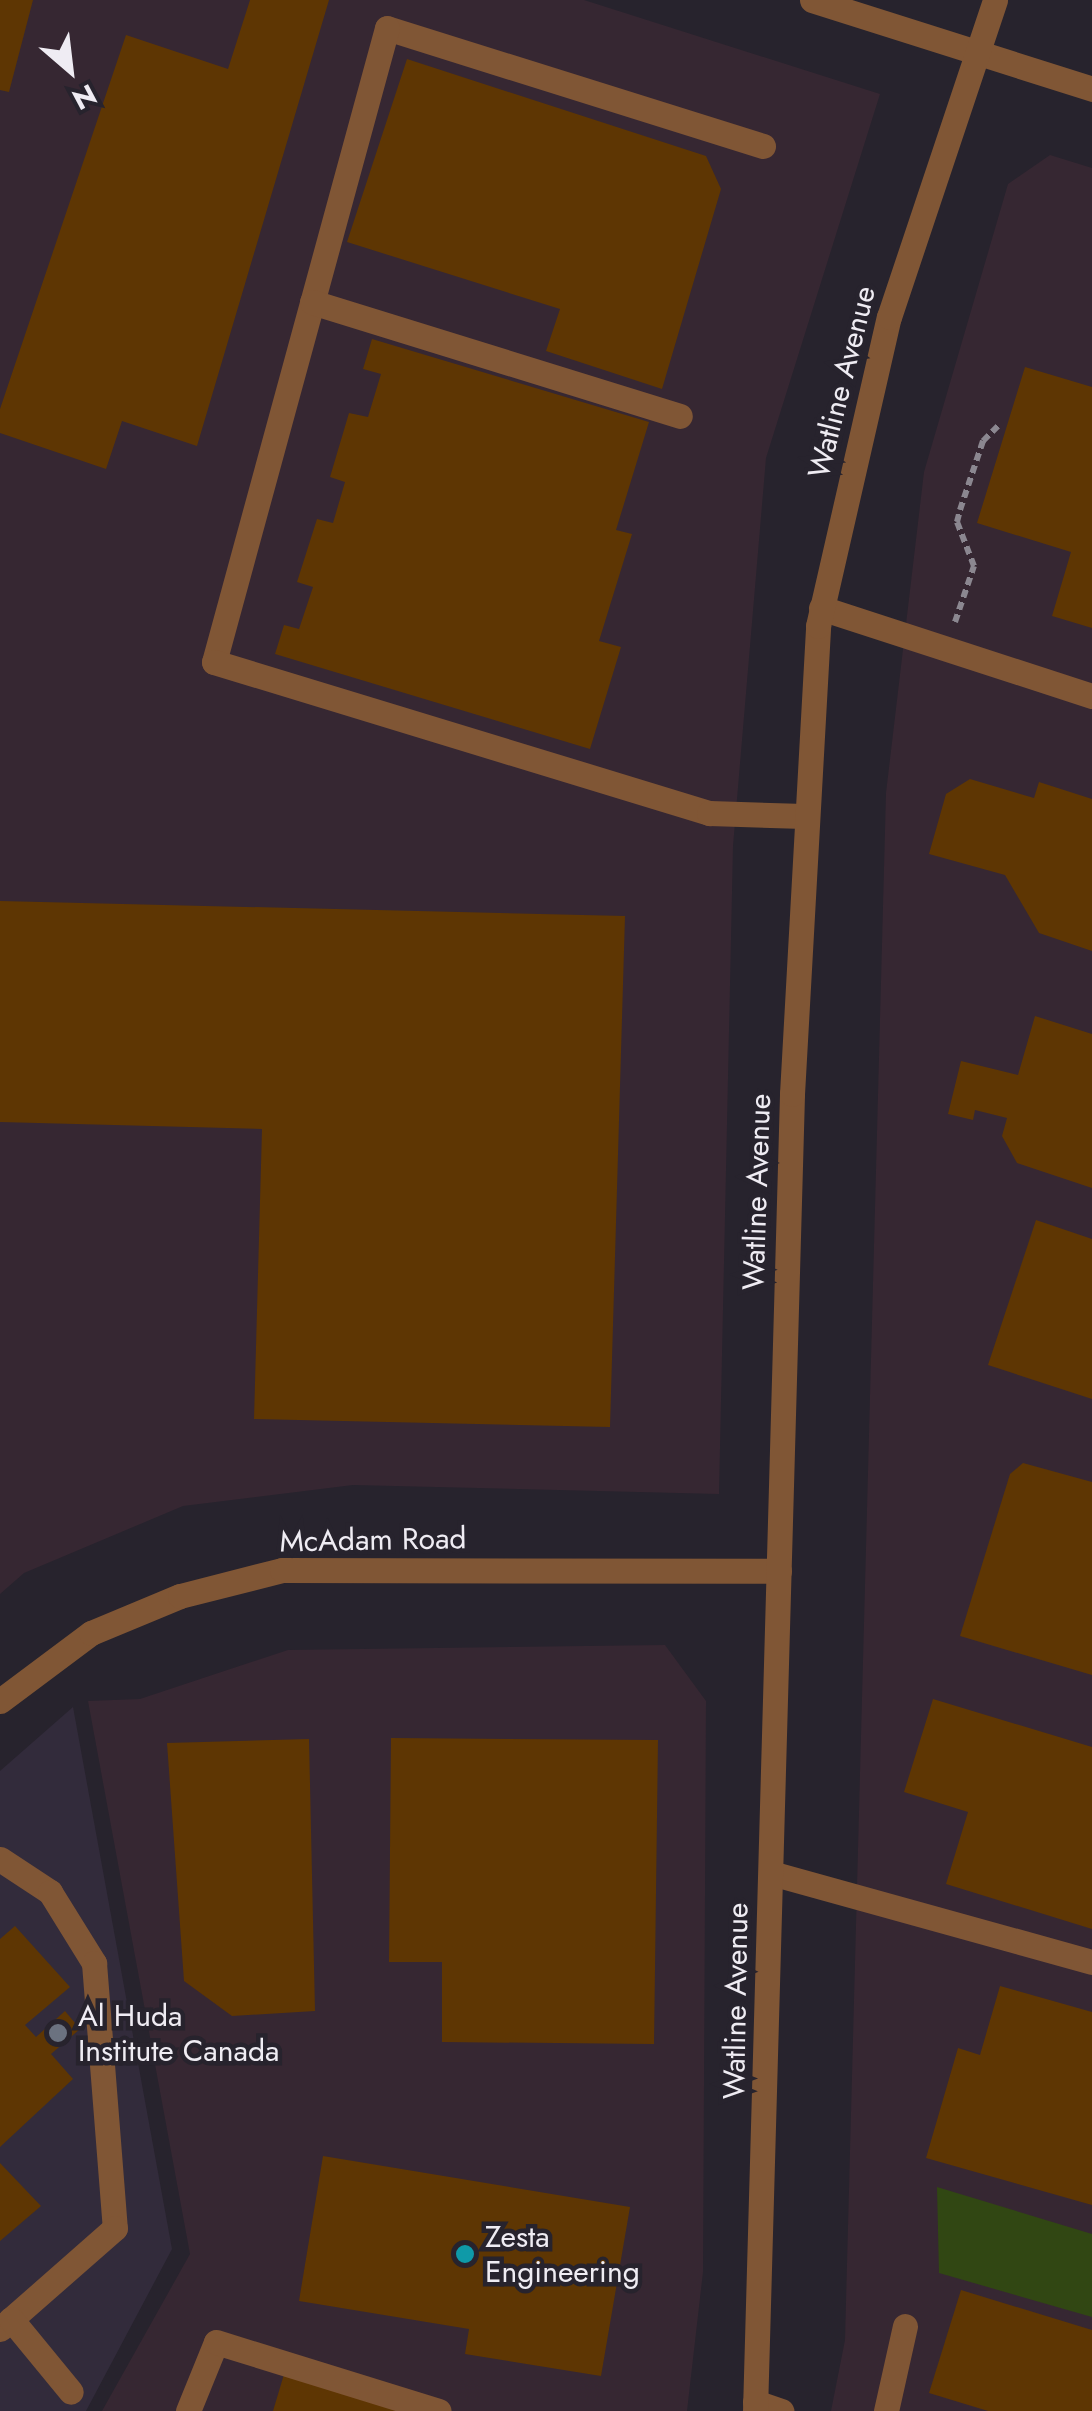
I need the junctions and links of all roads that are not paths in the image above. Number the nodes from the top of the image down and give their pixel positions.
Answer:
1 (812, 0) edge
2 (995, 0) edge
3 (979, 52) junction
4 (1092, 89) edge
5 (763, 146) dead end
6 (312, 302) junction
7 (680, 416) dead end
8 (821, 608) junction
9 (1092, 696) edge
10 (804, 816) junction
11 (779, 1572) junction
12 (0, 1701) edge
13 (0, 1860) edge
14 (772, 1873) junction
15 (1092, 1962) edge
16 (6, 2324) edge
17 (904, 2326) dead end
18 (71, 2392) dead end
19 (755, 2407) edge
20 (188, 2411) edge
21 (439, 2411) edge
22 (781, 2411) edge
23 (886, 2411) edge

1 - 3 street
2 - 3 street, Watline Avenue
3 - 4 street
3 - 8 street, Watline Avenue
5 - 6 street
6 - 7 street
6 - 10 street
8 - 9 street
8 - 10 street, Watline Avenue
10 - 11 street, Watline Avenue
11 - 12 street, McAdam Road
11 - 14 street, Watline Avenue
13 - 16 street
14 - 15 street
14 - 19 street, Watline Avenue
16 - 18 street
17 - 23 street
19 - 22 street
20 - 21 street

